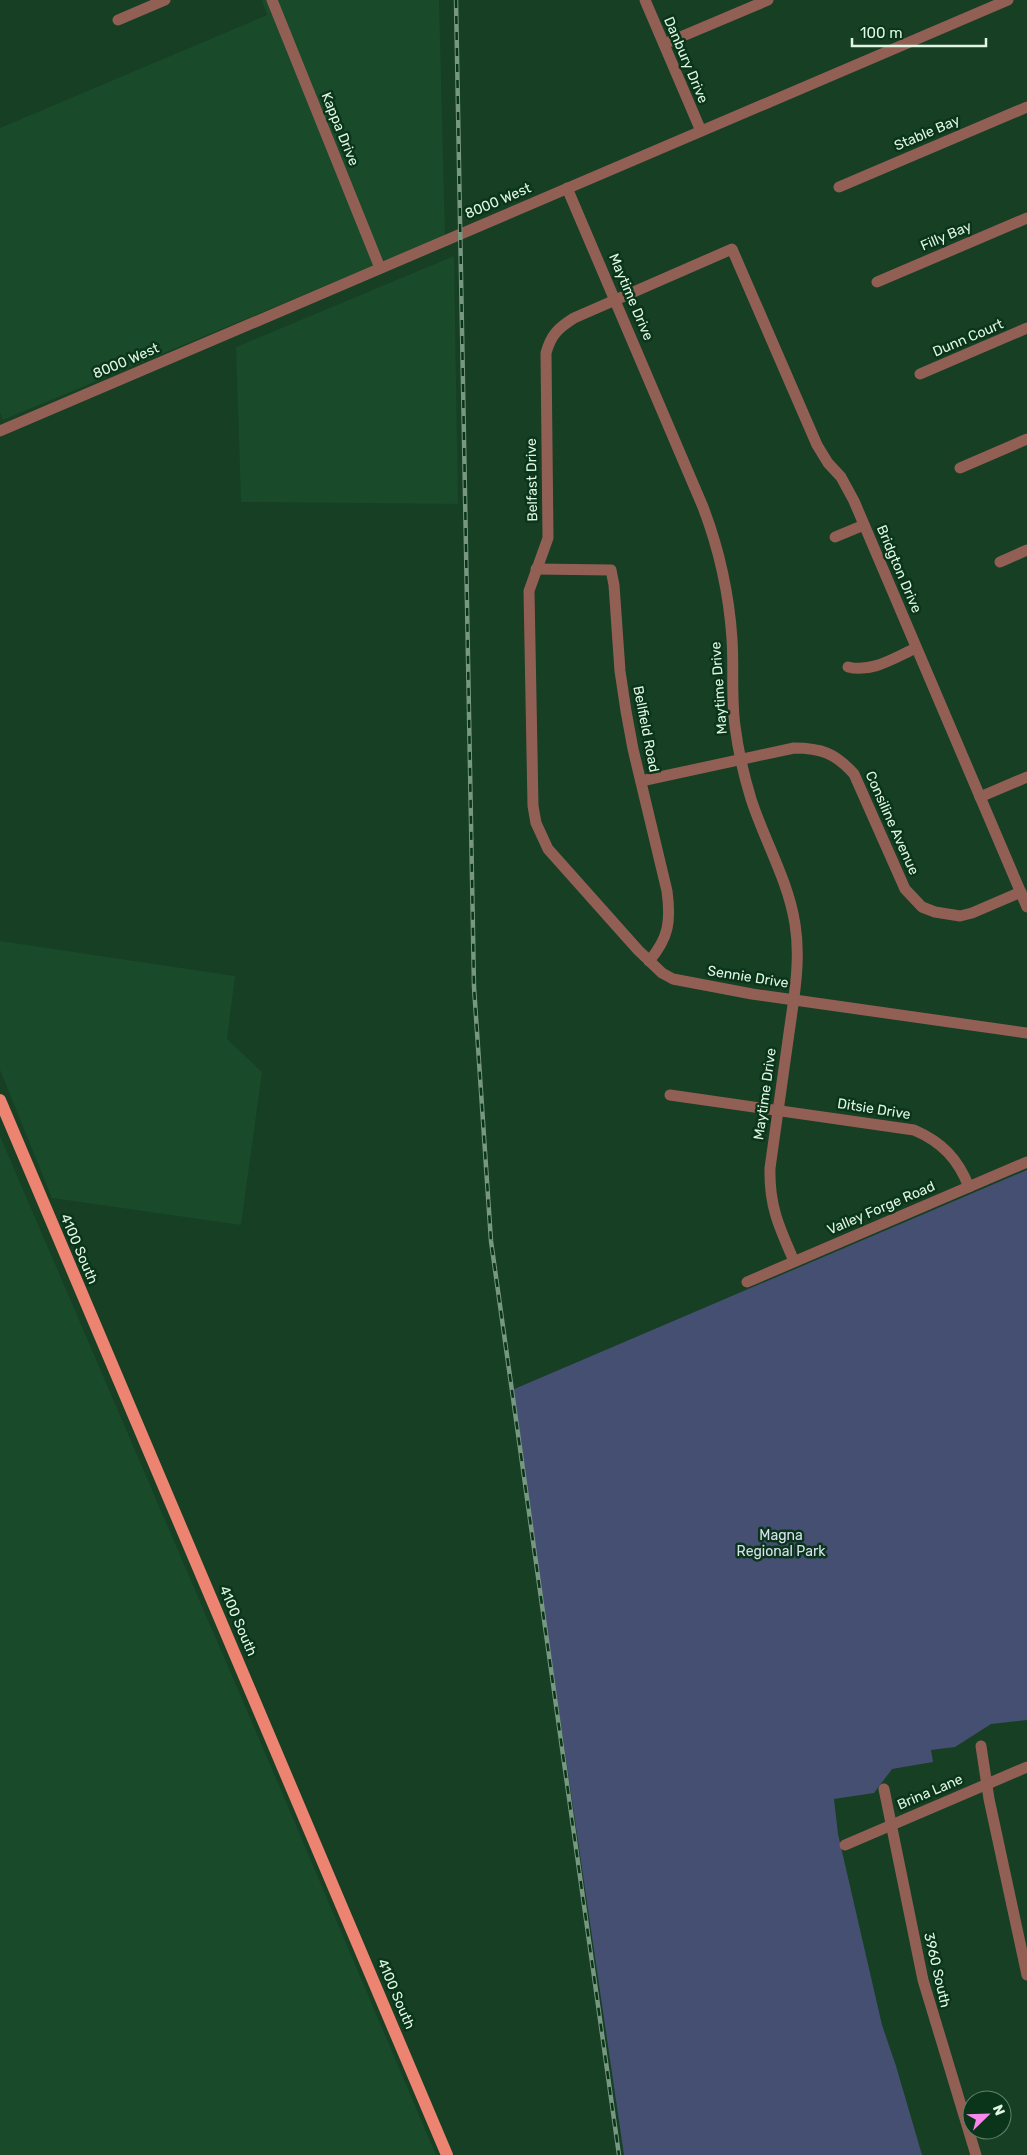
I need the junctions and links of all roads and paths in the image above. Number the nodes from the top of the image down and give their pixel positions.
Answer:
1 (164, 0) edge
2 (272, 0) edge
3 (645, 0) edge
4 (768, 0) edge
5 (1008, 0) edge
6 (118, 20) dead end
7 (664, 44) junction
8 (1027, 107) edge
9 (701, 131) junction
10 (839, 186) dead end
11 (567, 188) junction
12 (1027, 218) edge
13 (732, 249) joint
14 (380, 268) junction
15 (877, 282) dead end
16 (615, 300) junction
17 (1027, 328) edge
18 (920, 374) dead end
19 (0, 431) edge
20 (1027, 440) edge
21 (960, 468) dead end
22 (864, 525) junction
23 (835, 537) dead end
24 (1027, 550) edge
25 (1000, 562) dead end
26 (536, 569) junction
27 (916, 648) junction
28 (848, 667) dead end
29 (741, 759) junction
30 (1027, 777) edge
31 (641, 781) junction
32 (980, 797) junction
33 (536, 823) joint
34 (1021, 892) junction
35 (1027, 907) edge
36 (650, 961) junction
37 (793, 999) junction
38 (1027, 1033) edge
39 (670, 1095) dead end
40 (0, 1100) edge
41 (778, 1111) junction
42 (1027, 1162) edge
43 (969, 1187) junction
44 (794, 1261) junction
45 (747, 1282) dead end
46 (981, 1746) dead end
47 (1027, 1767) edge
48 (987, 1784) junction
49 (884, 1789) dead end
50 (890, 1825) junction
51 (845, 1845) dead end
52 (1027, 1975) edge
53 (447, 2155) edge
54 (976, 2155) edge

1 - 6 street
2 - 14 street, Kappa Drive
3 - 7 street, Danbury Drive
4 - 7 street
5 - 9 street, 8000 West
7 - 9 street, Danbury Drive
8 - 10 street, Stable Bay
9 - 11 street, 8000 West
11 - 14 street, 8000 West
11 - 16 street, Maytime Drive
12 - 15 street, Filly Bay
13 - 16 street, Belfast Drive
13 - 22 street, Bridgton Drive
14 - 19 street, 8000 West
16 - 26 street, Belfast Drive
16 - 29 street, Maytime Drive
17 - 18 street, Dunn Court
20 - 21 street
22 - 23 street
22 - 27 street, Bridgton Drive
24 - 25 street
26 - 31 street, Bellfield Road
26 - 33 street, Belfast Drive
27 - 28 street
27 - 32 street, Bridgton Drive
29 - 31 street, Consiline Avenue
29 - 34 street, Consiline Avenue
29 - 37 street, Maytime Drive
30 - 32 street
31 - 36 street, Bellfield Road
32 - 34 street, Bridgton Drive
33 - 36 street, Sennie Drive
34 - 35 street, Bridgton Drive
36 - 37 street, Sennie Drive
37 - 38 street, Sennie Drive
37 - 41 street, Maytime Drive
39 - 41 street, Ditsie Drive
40 - 53 main road, 4100 South
41 - 43 street, Ditsie Drive
41 - 44 street, Maytime Drive
42 - 43 street, Valley Forge Road
43 - 44 street, Valley Forge Road
44 - 45 street, Valley Forge Road
46 - 48 street
47 - 48 street, Brina Lane
48 - 50 street, Brina Lane
48 - 52 street
49 - 50 street, 3960 South
50 - 51 street, Brina Lane
50 - 54 street, 3960 South

